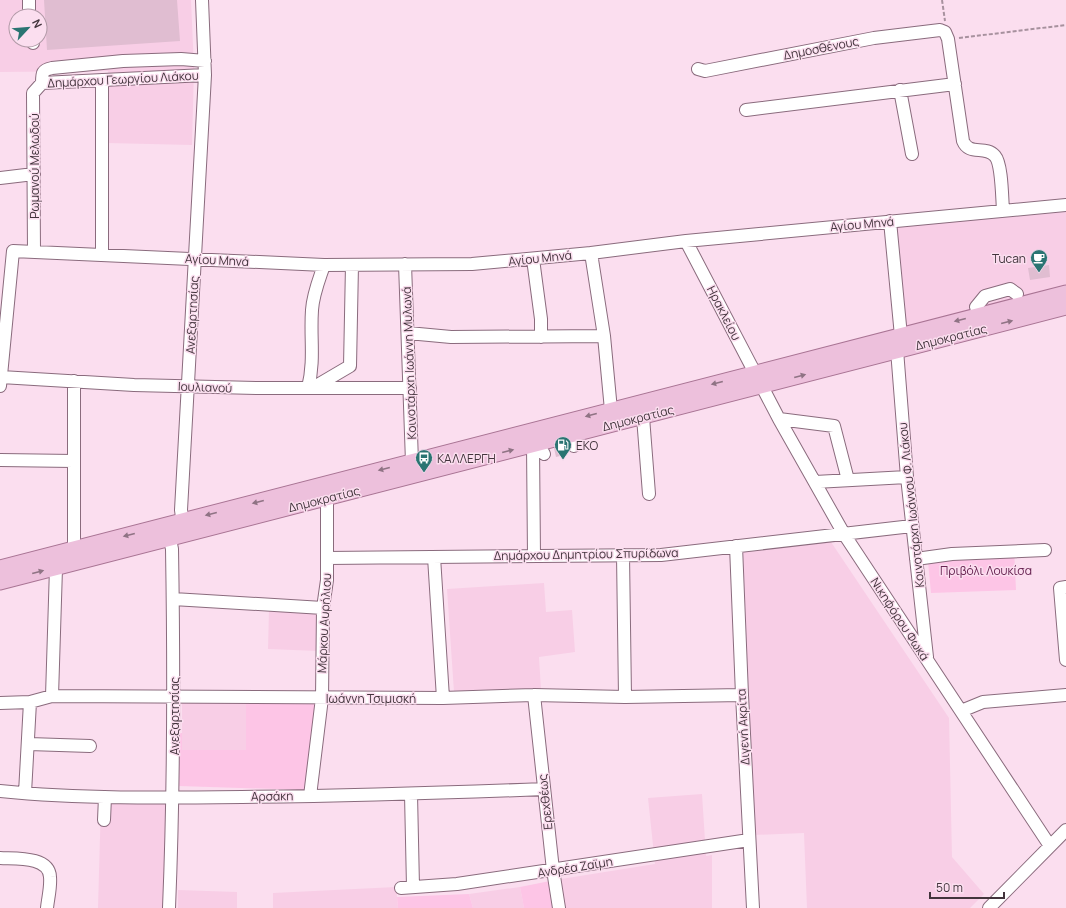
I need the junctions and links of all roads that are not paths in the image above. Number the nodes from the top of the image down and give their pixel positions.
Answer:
1 (202, 0) edge
2 (205, 61) junction
3 (698, 69) dead end
4 (205, 75) junction
5 (102, 80) junction
6 (42, 83) junction
7 (955, 84) junction
8 (900, 90) junction
9 (746, 110) dead end
10 (912, 154) dead end
11 (34, 174) junction
12 (0, 178) edge
13 (1066, 205) edge
14 (1003, 210) junction
15 (890, 222) junction
16 (686, 241) junction
17 (34, 252) junction
18 (591, 253) junction
19 (102, 255) junction
20 (195, 259) junction
21 (533, 259) junction
22 (405, 264) junction
23 (324, 265) junction
24 (352, 265) junction
25 (1066, 293) edge
26 (1017, 294) dead end
27 (976, 307) dead end
28 (1066, 307) edge
29 (408, 333) junction
30 (604, 336) junction
31 (901, 336) junction
32 (540, 337) junction
33 (897, 350) junction
34 (74, 380) junction
35 (758, 380) junction
36 (0, 382) edge
37 (188, 386) junction
38 (311, 387) junction
39 (410, 388) junction
40 (611, 410) junction
41 (643, 417) junction
42 (779, 419) junction
43 (538, 448) junction
44 (0, 460) edge
45 (74, 461) junction
46 (412, 462) junction
47 (907, 477) junction
48 (848, 480) junction
49 (815, 482) junction
50 (648, 494) dead end
51 (327, 498) junction
52 (912, 526) junction
53 (184, 528) junction
54 (169, 532) junction
55 (844, 534) junction
56 (736, 546) junction
57 (74, 549) junction
58 (1045, 550) dead end
59 (623, 555) junction
60 (534, 556) junction
61 (434, 557) junction
62 (327, 558) junction
63 (916, 559) junction
64 (0, 568) edge
65 (56, 568) junction
66 (0, 582) edge
67 (1063, 588) edge
68 (172, 599) junction
69 (323, 608) junction
70 (927, 660) junction
71 (1066, 660) edge
72 (534, 695) junction
73 (742, 695) junction
74 (1066, 695) edge
75 (52, 696) junction
76 (625, 697) junction
77 (174, 698) junction
78 (322, 698) junction
79 (443, 698) junction
80 (30, 702) junction
81 (0, 703) edge
82 (961, 711) junction
83 (29, 744) junction
84 (90, 746) dead end
85 (544, 789) junction
86 (0, 791) edge
87 (25, 793) junction
88 (411, 794) junction
89 (310, 796) junction
90 (105, 797) junction
91 (173, 798) junction
92 (104, 820) dead end
93 (1066, 830) edge
94 (749, 840) junction
95 (1050, 846) junction
96 (0, 858) edge
97 (553, 870) junction
98 (413, 887) junction
99 (400, 888) dead end
100 (47, 908) edge
101 (169, 908) edge
102 (559, 908) edge
103 (753, 908) edge
104 (989, 908) edge

1 - 2 street, Ανεξαρτησίας
2 - 4 street, Ανεξαρτησίας
2 - 6 street, Ρωμανού Μελωδού
3 - 7 street, Δημοσθένους
4 - 5 street, Δημάρχου Γεωργίου Λιάκου
4 - 20 street, Ανεξαρτησίας
5 - 6 street, Δημάρχου Γεωργίου Λιάκου
5 - 19 street
6 - 11 street, Ρωμανού Μελωδού
7 - 8 street
7 - 14 street
8 - 9 street
8 - 10 street
11 - 12 street
11 - 17 street, Ρωμανού Μελωδού
13 - 14 street, Αγίου Μηνά
14 - 15 street, Αγίου Μηνά
15 - 16 street, Αγίου Μηνά
15 - 31 street
16 - 18 street, Αγίου Μηνά
16 - 35 street, Ηρακλείου
17 - 19 street, Αγίου Μηνά
17 - 36 street, Αγίου Μηνά
18 - 21 street, Αγίου Μηνά
18 - 30 street
19 - 20 street, Αγίου Μηνά
20 - 23 street, Αγίου Μηνά
20 - 37 street, Ανεξαρτησίας
21 - 22 street, Αγίου Μηνά
21 - 32 street
22 - 24 street, Αγίου Μηνά
22 - 29 street, Κοινοτάρχη Ιωάννη Μυλωνά
23 - 24 street, Αγίου Μηνά
23 - 38 street
24 - 38 street
25 -> 31 main road, Δημοκρατίας
26 - 27 street
33 -> 28 main road, Δημοκρατίας
29 - 32 street
29 - 39 street, Κοινοτάρχη Ιωάννη Μυλωνά
30 - 32 street
30 - 40 street
31 - 35 main road, Δημοκρατίας
35 -> 33 main road, Δημοκρατίας
33 - 47 street, Κοινοτάρχη Ιωάννου Φ. Λιάκου
34 - 36 street, Ιουλιανού
34 - 37 street, Ιουλιανού
34 - 45 street
35 -> 40 main road, Δημοκρατίας
35 - 41 main road, Δημοκρατίας
35 - 42 street, Νικηφόρου Φωκά
37 - 38 street, Ιουλιανού
37 - 53 street, Ανεξαρτησίας
38 - 39 street, Ιουλιανού
39 - 46 street, Κοινοτάρχη Ιωάννη Μυλωνά
40 -> 46 main road, Δημοκρατίας
41 - 43 main road, Δημοκρατίας
41 - 50 street
42 - 48 street
42 - 49 street, Νικηφόρου Φωκά
51 -> 43 main road, Δημοκρατίας
43 - 60 street
44 - 45 street
45 - 57 street
46 -> 53 main road, Δημοκρατίας
47 - 48 street
47 - 52 street, Κοινοτάρχη Ιωάννου Φ. Λιάκου
48 - 49 street
49 - 55 street, Νικηφόρου Φωκά
51 - 53 main road, Δημοκρατίας
51 - 62 street, Μάρκου Αυρήλιου
52 - 55 street, Δημάρχου Δημητρίου Σπυρίδωνα
52 - 63 street, Κοινοτάρχη Ιωάννου Φ. Λιάκου
53 - 54 main road, Δημοκρατίας
54 -> 57 main road, Δημοκρατίας
54 - 65 main road, Δημοκρατίας
54 - 68 street, Ανεξαρτησίας
55 - 56 street, Δημάρχου Δημητρίου Σπυρίδωνα
55 - 70 street, Νικηφόρου Φωκά
56 - 59 street, Δημάρχου Δημητρίου Σπυρίδωνα
56 - 73 street, Διγενή Ακρίτα
57 - 64 main road, Δημοκρατίας
58 - 63 street
59 - 60 street, Δημάρχου Δημητρίου Σπυρίδωνα
59 - 76 street
60 - 61 street, Δημάρχου Δημητρίου Σπυρίδωνα
61 - 62 street, Δημάρχου Δημητρίου Σπυρίδωνα
61 - 79 street
62 - 69 street, Μάρκου Αυρήλιου
63 - 70 street, Κοινοτάρχη Ιωάννου Φ. Λιάκου
66 -> 65 main road, Δημοκρατίας
65 - 75 street
67 - 71 street
68 - 69 street
68 - 77 street, Ανεξαρτησίας
69 - 78 street, Μάρκου Αυρήλιου
70 - 82 street, Νικηφόρου Φωκά
72 - 76 street, Ιωάννη Τσιμισκή
72 - 79 street, Ιωάννη Τσιμισκή
72 - 85 street, Ερεχθέως
73 - 76 street, Ιωάννη Τσιμισκή
73 - 94 street, Διγενή Ακρίτα
74 - 82 street
75 - 77 street, Ιωάννη Τσιμισκή
75 - 80 street, Ιωάννη Τσιμισκή
77 - 78 street, Ιωάννη Τσιμισκή
77 - 91 street, Ανεξαρτησίας
78 - 79 street, Ιωάννη Τσιμισκή
78 - 89 street, Μάρκου Αυρήλιου
80 - 81 street, Ιωάννη Τσιμισκή
80 - 83 street
82 - 95 street, Νικηφόρου Φωκά
83 - 84 street
83 - 87 street
85 - 88 street, Αρσάκη
85 - 97 street, Ερεχθέως
86 - 87 street, Αρσάκη
87 - 90 street, Αρσάκη
88 - 89 street, Αρσάκη
88 - 98 street
89 - 91 street, Αρσάκη
90 - 91 street, Αρσάκη
90 - 92 street
91 - 101 street, Ανεξαρτησίας
93 - 95 street
94 - 97 street, Ανδρέα Ζαϊμη
94 - 103 street, Διγενή Ακρίτα
95 - 104 street
96 - 100 street
97 - 98 street, Ανδρέα Ζαϊμη
97 - 102 street, Ερεχθέως
98 - 99 street, Ανδρέα Ζαϊμη

